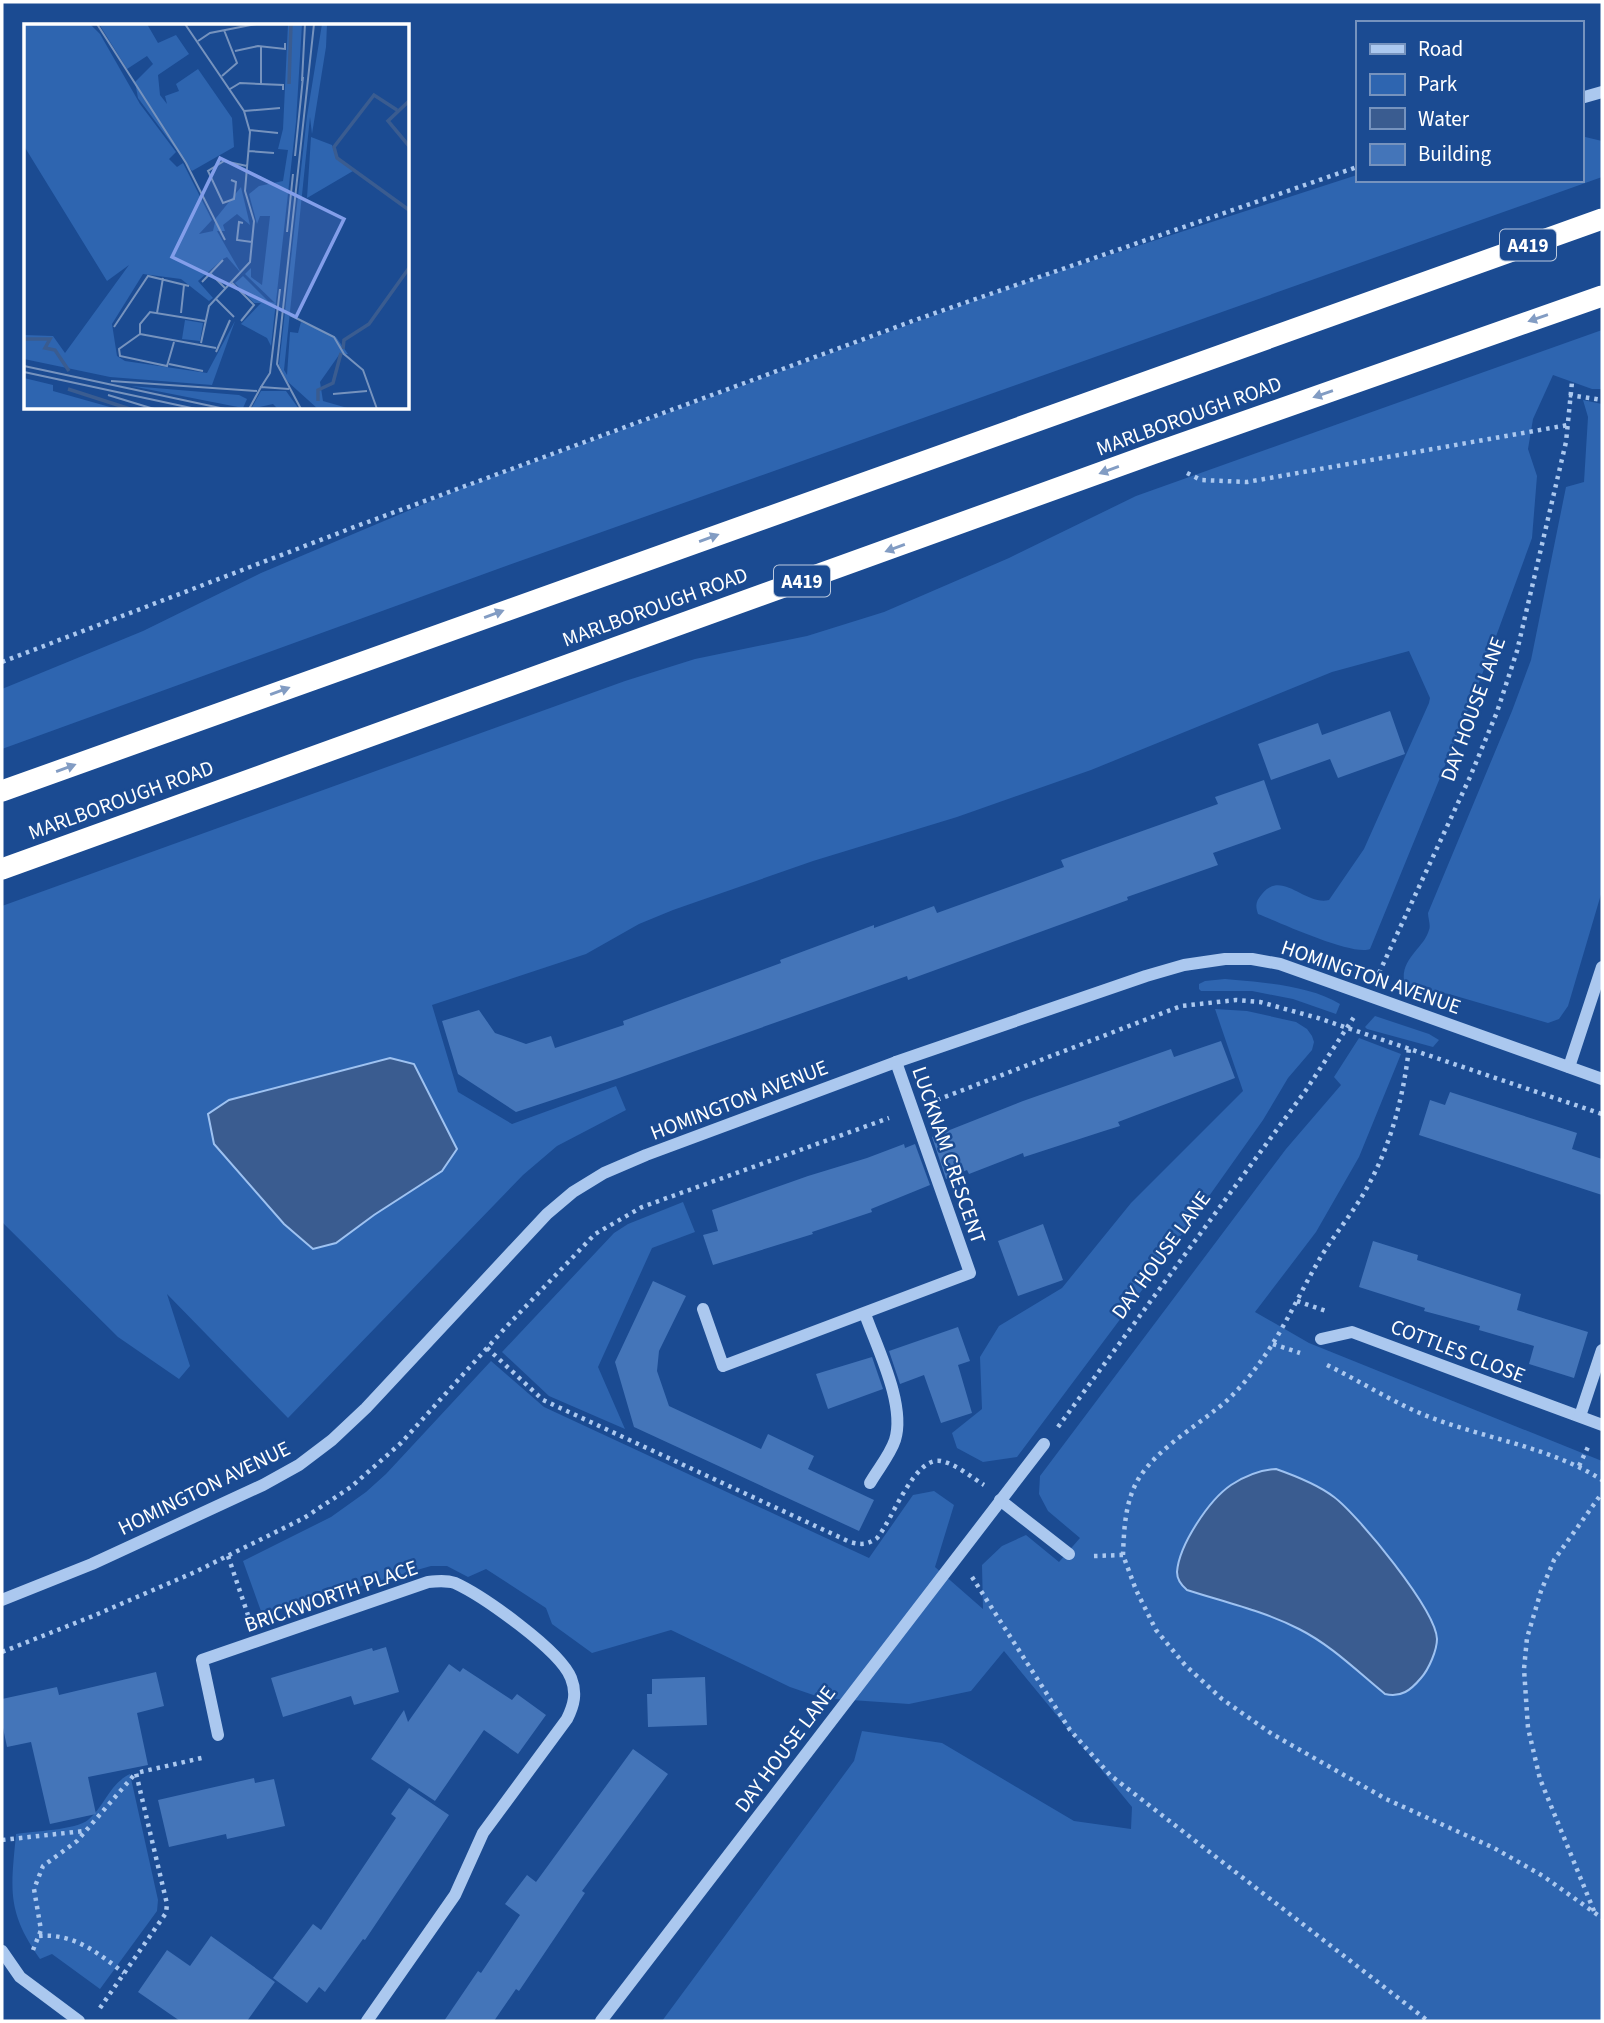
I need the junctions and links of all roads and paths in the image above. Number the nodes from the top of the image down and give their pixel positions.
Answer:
1 (1602, 92) edge
2 (1583, 97) edge
3 (1356, 167) edge
4 (1602, 219) edge
5 (1602, 296) edge
6 (1572, 382) dead end
7 (1569, 395) junction
8 (1602, 400) edge
9 (1567, 425) junction
10 (1152, 454) junction
11 (2, 662) edge
12 (2, 791) edge
13 (2, 869) edge
14 (1602, 967) edge
15 (1367, 995) junction
16 (1346, 1029) junction
17 (1409, 1048) junction
18 (896, 1062) junction
19 (1569, 1067) junction
20 (1602, 1079) edge
21 (913, 1109) junction
22 (1602, 1114) edge
23 (703, 1309) dead end
24 (865, 1314) junction
25 (1321, 1339) dead end
26 (1272, 1344) junction
27 (487, 1348) junction
28 (1602, 1350) edge
29 (1303, 1354) dead end
30 (1315, 1359) dead end
31 (1580, 1416) junction
32 (1602, 1425) edge
33 (1044, 1444) joint
34 (1602, 1480) edge
35 (870, 1483) dead end
36 (1602, 1493) edge
37 (1002, 1498) junction
38 (1069, 1554) joint
39 (1123, 1555) junction
40 (228, 1556) junction
41 (955, 1558) junction
42 (2, 1600) edge
43 (257, 1643) junction
44 (2, 1652) edge
45 (218, 1735) joint
46 (136, 1773) junction
47 (85, 1831) junction
48 (2, 1840) edge
49 (1595, 1913) junction
50 (1602, 1918) edge
51 (38, 1936) junction
52 (2, 1951) edge
53 (124, 1973) junction
54 (20, 1977) junction
55 (98, 2012) dead end
56 (79, 2021) edge
57 (367, 2021) edge
58 (601, 2021) edge
59 (1428, 2021) edge

1 - 2 street
3 - 11 path
12 -> 4 highway, A419
5 -> 10 highway, MARLBOROUGH ROAD / A419
6 - 7 path, DAY HOUSE LANE
7 - 8 path
7 - 9 path, DAY HOUSE LANE
9 - 10 path
9 - 15 path, DAY HOUSE LANE
10 -> 13 highway, MARLBOROUGH ROAD / A419
14 - 19 street
15 - 16 path, DAY HOUSE LANE
15 - 18 street, HOMINGTON AVENUE
15 - 19 street, HOMINGTON AVENUE
16 - 17 path
16 - 21 path
16 - 33 path, DAY HOUSE LANE
17 - 22 path
17 - 26 path
18 - 21 street, LUCKNAM CRESCENT
18 - 42 street, HOMINGTON AVENUE
19 - 20 street, HOMINGTON AVENUE
21 - 24 street, LUCKNAM CRESCENT
21 - 27 path
23 - 24 street, LUCKNAM CRESCENT
24 - 35 street
25 - 31 street, COTTLES CLOSE
26 - 29 path
26 - 39 path
27 - 37 path
27 - 40 path
28 - 31 street
30 - 34 path
31 - 32 street, COTTLES CLOSE
33 - 37 street, DAY HOUSE LANE
36 - 49 path
37 - 38 street
37 - 41 street, DAY HOUSE LANE
38 - 39 path
39 - 49 path
40 - 43 path
40 - 44 path
41 - 58 street, DAY HOUSE LANE
41 - 59 path
43 - 45 street, BRICKWORTH PLACE
43 - 57 street, BRICKWORTH PLACE
45 - 46 path
46 - 47 path
46 - 53 path
47 - 48 path
47 - 51 path
49 - 50 path
51 - 53 path
51 - 54 path
52 - 54 street
53 - 55 path
54 - 56 street

